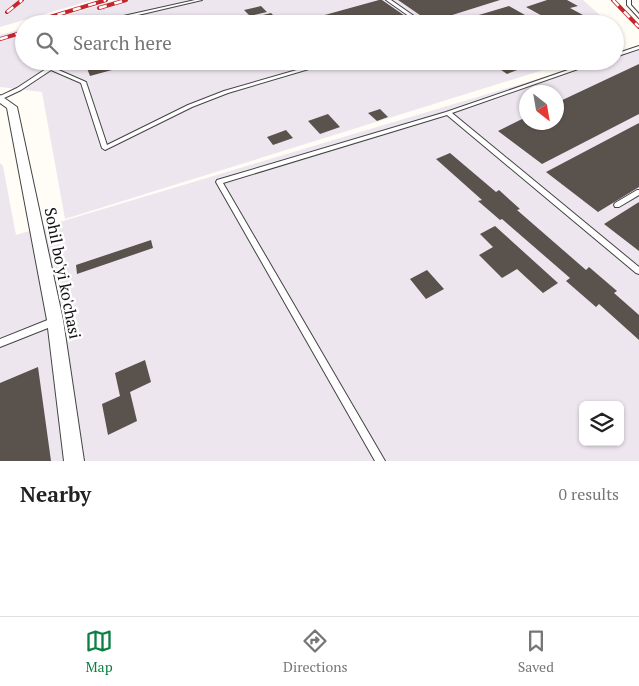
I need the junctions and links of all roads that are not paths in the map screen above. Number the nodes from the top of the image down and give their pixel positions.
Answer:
1 (200, 0) edge
2 (388, 0) edge
3 (629, 0) edge
4 (133, 15) edge
5 (410, 15) edge
6 (639, 17) edge
7 (639, 48) edge
8 (624, 53) edge
9 (49, 70) edge
10 (56, 70) edge
11 (303, 70) edge
12 (573, 70) edge
13 (0, 98) edge
14 (448, 113) junction
15 (639, 192) edge
16 (617, 205) dead end
17 (639, 271) edge
18 (56, 320) junction
19 (0, 343) edge
20 (74, 461) edge
21 (380, 461) edge

1 - 4 lane
2 - 5 lane
3 - 6 lane
7 - 8 lane
9 - 13 lane
10 - 11 lane
12 - 14 lane
13 - 18 street, Sohil bo'yi ko'chasi
14 - 17 lane
14 - 21 lane
15 - 16 lane
18 - 19 lane
18 - 20 street, Sohil bo'yi ko'chasi

